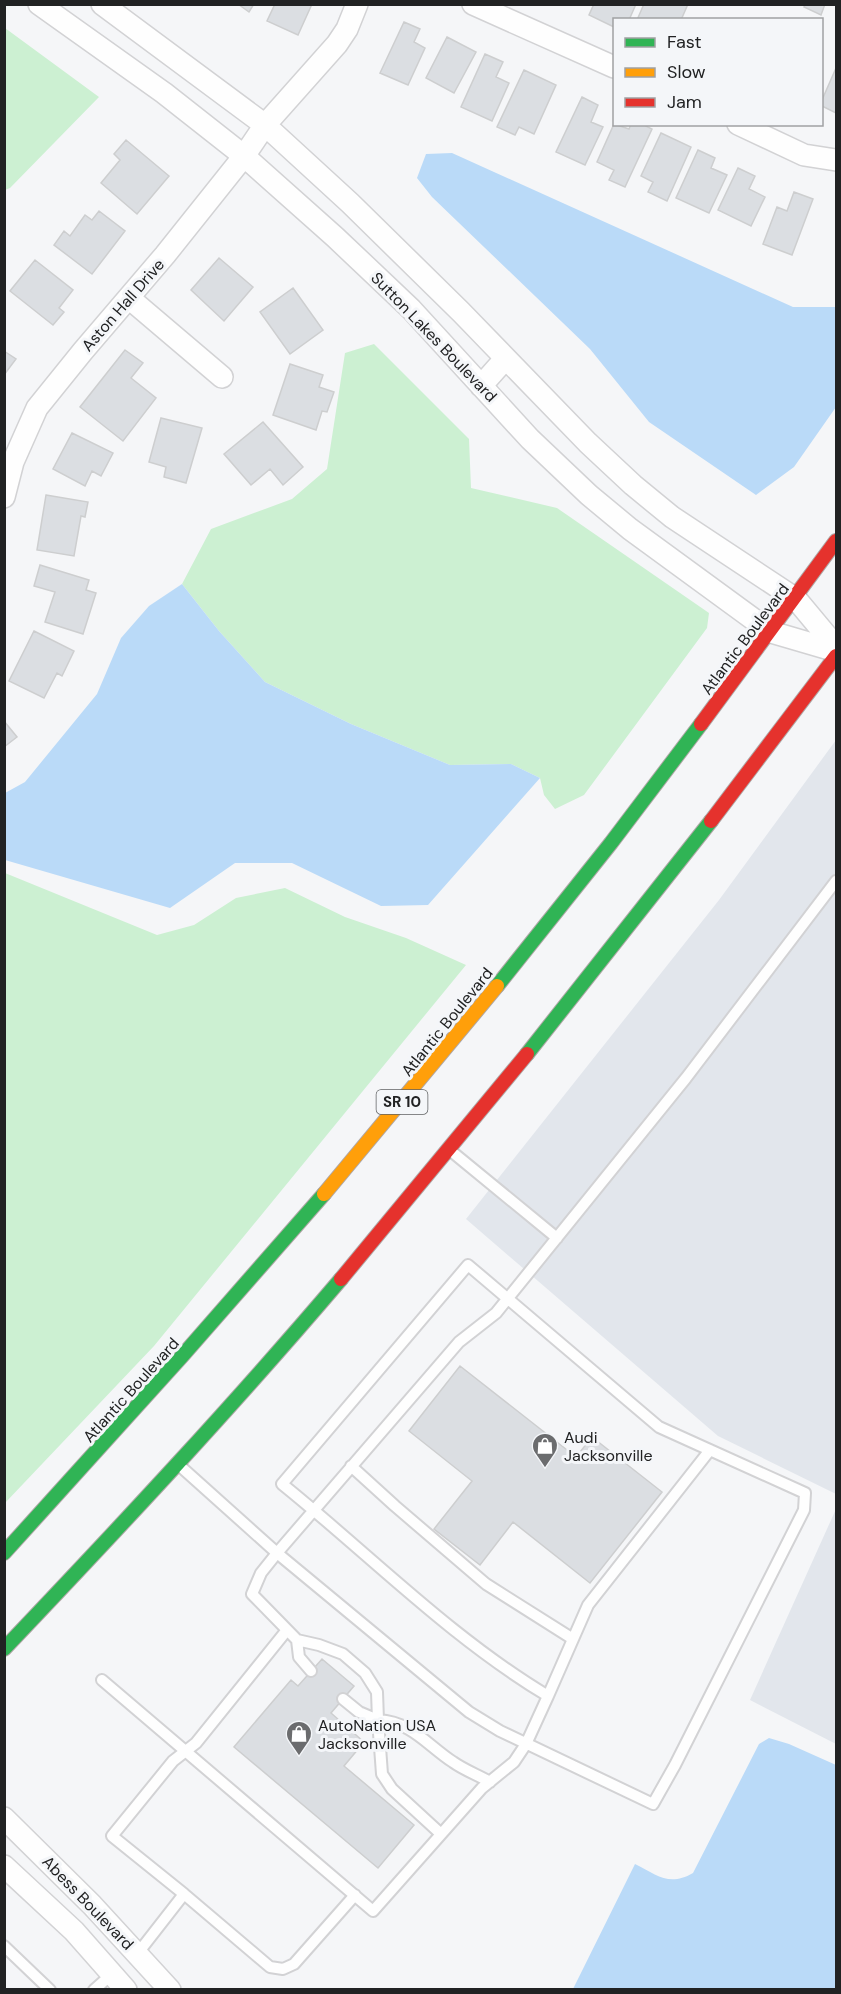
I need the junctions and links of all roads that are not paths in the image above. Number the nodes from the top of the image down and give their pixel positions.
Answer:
1 (39, 4) edge
2 (102, 4) edge
3 (357, 4) edge
4 (473, 4) edge
5 (613, 66) edge
6 (265, 125) junction
7 (742, 126) edge
8 (244, 156) junction
9 (837, 160) edge
10 (129, 298) junction
11 (505, 359) junction
12 (222, 377) dead end
13 (481, 386) junction
14 (9, 460) edge
15 (4, 497) edge
16 (837, 541) edge
17 (796, 599) junction
18 (771, 632) junction
19 (837, 649) edge
20 (837, 657) edge
21 (837, 881) edge
22 (449, 1150) junction
23 (557, 1238) junction
24 (509, 1298) junction
25 (710, 1450) junction
26 (178, 1463) junction
27 (351, 1466) junction
28 (314, 1510) junction
29 (4, 1553) edge
30 (276, 1553) junction
31 (287, 1630) junction
32 (573, 1639) junction
33 (297, 1640) junction
34 (4, 1649) edge
35 (311, 1671) dead end
36 (102, 1680) dead end
37 (548, 1696) junction
38 (343, 1699) dead end
39 (378, 1720) junction
40 (526, 1744) junction
41 (186, 1751) junction
42 (490, 1782) junction
43 (4, 1818) edge
44 (441, 1834) junction
45 (4, 1866) edge
46 (184, 1894) junction
47 (355, 1895) junction
48 (4, 1946) edge
49 (138, 1953) junction
50 (119, 1982) edge
51 (50, 1989) edge
52 (93, 1989) edge
53 (170, 1989) edge

1 - 8 street, Sutton Lakes Boulevard
2 - 6 street, Sutton Lakes Boulevard
3 - 6 street, Aston Hall Drive
4 - 5 street
6 - 8 street, Aston Hall Drive
6 - 11 street, Sutton Lakes Boulevard
7 - 9 street
8 - 10 street, Aston Hall Drive
8 - 13 street, Sutton Lakes Boulevard
10 - 12 street
10 - 14 street, Aston Hall Drive
11 - 13 street
11 - 17 street, Sutton Lakes Boulevard
13 - 18 street, Sutton Lakes Boulevard
14 - 15 street, Aston Hall Drive
16 - 17 highway, Atlantic Boulevard / SR 10
17 - 18 highway, Atlantic Boulevard / SR 10
17 - 19 street, Sutton Lakes Boulevard
18 - 19 street, Sutton Lakes Boulevard
18 - 29 highway, Atlantic Boulevard / SR 10
20 - 22 highway
21 - 23 lane
22 - 23 lane
22 - 26 highway
23 - 24 lane
24 - 25 lane
24 - 27 lane
24 - 28 lane
25 - 32 lane
25 - 40 lane
26 - 30 lane
26 - 34 highway
27 - 28 lane
27 - 32 lane
28 - 30 lane
28 - 37 lane
30 - 31 lane
30 - 40 lane
31 - 33 lane
31 - 41 lane
32 - 37 lane
33 - 35 lane
33 - 39 lane
36 - 41 lane
37 - 40 lane
38 - 39 lane
39 - 42 lane
39 - 44 lane
40 - 42 lane
41 - 46 lane
41 - 47 lane
42 - 44 lane
43 - 49 street, Abess Boulevard
44 - 47 lane
45 - 50 street, Abess Boulevard
46 - 47 lane
46 - 49 lane
48 - 51 lane
49 - 50 street
49 - 53 street, Abess Boulevard
50 - 52 lane

